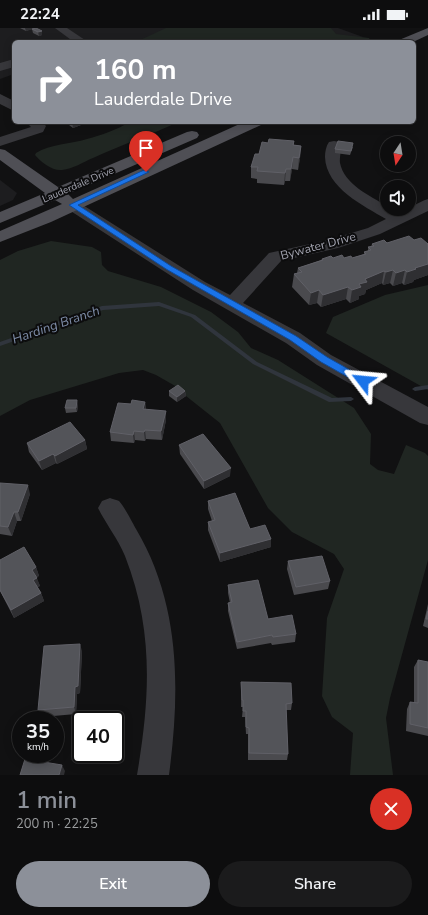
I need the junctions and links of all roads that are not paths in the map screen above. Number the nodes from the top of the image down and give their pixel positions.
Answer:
1 (60, 28) edge
2 (428, 31) edge
3 (79, 40) edge
4 (408, 40) edge
5 (12, 64) edge
6 (0, 67) edge
7 (0, 98) edge
8 (12, 106) edge
9 (36, 124) edge
10 (252, 124) edge
11 (206, 128) dead end
12 (0, 142) edge
13 (334, 145) dead end
14 (0, 153) edge
15 (56, 194) junction
16 (428, 204) edge
17 (72, 205) junction
18 (0, 218) edge
19 (398, 220) junction
20 (0, 236) edge
21 (232, 304) junction
22 (428, 418) edge
23 (110, 508) dead end
24 (153, 775) edge

1 - 3 street
2 - 4 main road
5 - 6 street
7 - 8 street
9 - 12 street
10 - 17 main road, Lauderdale Drive
11 - 15 main road, Lauderdale Drive
13 - 19 street
14 - 15 main road
15 - 17 main road
15 - 18 main road, Lauderdale Drive
16 - 19 street, Bywater Drive
17 - 20 main road, Lauderdale Drive
17 - 21 street
19 - 21 street, Bywater Drive
21 - 22 street
23 - 24 street

